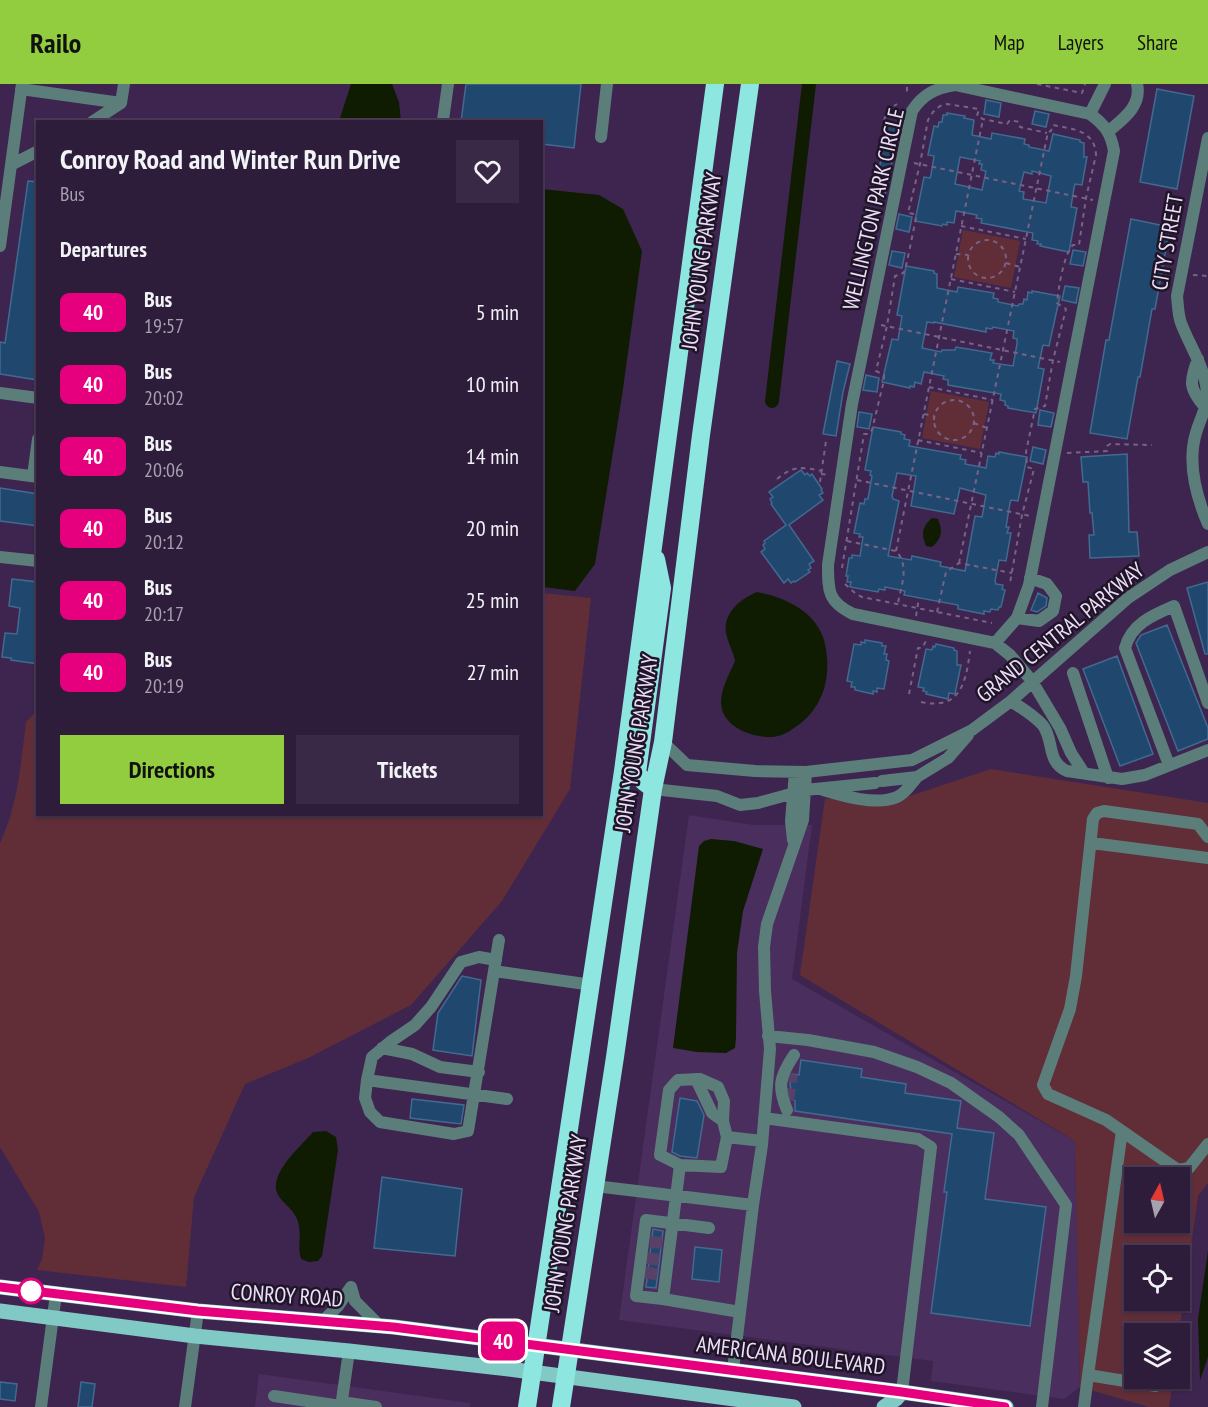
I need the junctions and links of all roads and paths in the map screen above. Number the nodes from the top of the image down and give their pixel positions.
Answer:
1 (124, 84) edge
2 (448, 84) edge
3 (607, 84) edge
4 (715, 84) edge
5 (750, 84) edge
6 (1038, 84) edge
7 (1085, 84) edge
8 (1105, 84) edge
9 (1137, 84) edge
10 (22, 87) edge
11 (121, 103) junction
12 (897, 104) dead end
13 (1090, 114) junction
14 (983, 119) junction
15 (95, 120) edge
16 (443, 120) edge
17 (884, 120) dead end
18 (1109, 131) junction
19 (1048, 133) junction
20 (601, 137) dead end
21 (1208, 138) edge
22 (36, 152) edge
23 (902, 160) junction
24 (920, 164) junction
25 (11, 165) junction
26 (972, 175) junction
27 (1037, 188) junction
28 (1086, 198) junction
29 (1105, 202) junction
30 (962, 226) junction
31 (984, 230) junction
32 (1001, 234) junction
33 (1026, 239) junction
34 (982, 240) junction
35 (999, 243) junction
36 (0, 246) edge
37 (956, 254) junction
38 (968, 255) junction
39 (1006, 263) junction
40 (1020, 267) junction
41 (974, 273) junction
42 (993, 277) junction
43 (951, 279) junction
44 (972, 283) junction
45 (991, 287) junction
46 (1016, 292) junction
47 (869, 322) junction
48 (887, 326) junction
49 (939, 337) junction
50 (1004, 350) junction
51 (1053, 360) junction
52 (1073, 364) junction
53 (929, 387) junction
54 (951, 391) junction
55 (0, 393) edge
56 (969, 395) junction
57 (36, 398) edge
58 (950, 400) junction
59 (993, 400) junction
60 (967, 404) junction
61 (924, 414) junction
62 (934, 416) junction
63 (974, 423) junction
64 (987, 428) junction
65 (942, 436) junction
66 (960, 439) junction
67 (918, 440) junction
68 (826, 441) dead end
69 (940, 444) junction
70 (1152, 445) dead end
71 (958, 448) junction
72 (982, 453) junction
73 (1055, 453) junction
74 (0, 472) edge
75 (821, 472) junction
76 (35, 476) edge
77 (841, 477) junction
78 (777, 479) dead end
79 (856, 480) junction
80 (820, 482) dead end
81 (908, 491) junction
82 (972, 504) junction
83 (1022, 515) junction
84 (1042, 518) junction
85 (1208, 524) edge
86 (832, 538) junction
87 (958, 538) dead end
88 (964, 539) junction
89 (846, 541) junction
90 (654, 546) junction
91 (896, 551) junction
92 (1208, 552) edge
93 (0, 557) edge
94 (36, 561) edge
95 (960, 563) junction
96 (842, 568) dead end
97 (1013, 573) junction
98 (1030, 578) junction
99 (1010, 583) dead end
100 (845, 584) dead end
101 (919, 598) dead end
102 (897, 604) junction
103 (917, 608) junction
104 (937, 612) junction
105 (1017, 618) junction
106 (992, 623) dead end
107 (913, 627) junction
108 (927, 637) dead end
109 (995, 643) junction
110 (971, 645) dead end
111 (1073, 673) dead end
112 (1032, 681) junction
113 (909, 694) dead end
114 (1011, 701) junction
115 (921, 702) dead end
116 (1208, 703) edge
117 (972, 730) junction
118 (663, 742) junction
119 (1208, 750) edge
120 (898, 762) junction
121 (1168, 765) junction
122 (623, 771) junction
123 (800, 772) junction
124 (1084, 773) junction
125 (917, 777) junction
126 (904, 778) junction
127 (1108, 778) junction
128 (819, 788) junction
129 (653, 789) junction
130 (805, 790) junction
131 (792, 794) junction
132 (1208, 837) edge
133 (1092, 843) junction
134 (794, 847) junction
135 (645, 848) junction
136 (1208, 858) edge
137 (498, 940) dead end
138 (495, 965) junction
139 (592, 985) junction
140 (768, 1036) junction
141 (796, 1039) junction
142 (382, 1048) junction
143 (794, 1055) junction
144 (479, 1072) junction
145 (792, 1074) tunnel mouth
146 (367, 1080) junction
147 (475, 1095) junction
148 (507, 1099) dead end
149 (787, 1110) junction
150 (764, 1119) junction
151 (1122, 1131) junction
152 (728, 1137) junction
153 (762, 1141) junction
154 (1208, 1144) edge
155 (680, 1165) junction
156 (595, 1186) junction
157 (676, 1197) junction
158 (753, 1205) junction
159 (673, 1224) junction
160 (709, 1228) dead end
161 (656, 1243) junction
162 (654, 1259) junction
163 (652, 1273) junction
164 (0, 1287) edge
165 (56, 1294) junction
166 (663, 1299) junction
167 (0, 1311) edge
168 (198, 1311) junction
169 (740, 1312) junction
170 (54, 1318) junction
171 (323, 1321) junction
172 (379, 1325) junction
173 (195, 1336) junction
174 (536, 1345) junction
175 (570, 1349) junction
176 (349, 1351) junction
177 (733, 1370) junction
178 (532, 1372) junction
179 (566, 1376) junction
180 (1088, 1376) junction
181 (1124, 1381) edge
182 (902, 1392) junction
183 (274, 1396) dead end
184 (341, 1405) edge
185 (41, 1407) edge
186 (185, 1407) edge
187 (376, 1407) edge
188 (527, 1407) edge
189 (561, 1407) edge
190 (794, 1407) edge
191 (884, 1407) edge
192 (1005, 1407) edge
193 (1042, 1407) edge
194 (1084, 1407) edge

1 - 11 street
2 - 16 street
3 - 20 street
4 - 90 highway, JOHN YOUNG PARKWAY
5 - 118 highway, JOHN YOUNG PARKWAY
6 - 7 path
8 - 13 street
9 - 18 street
10 - 11 street
10 - 25 street
11 - 15 street
12 - 17 path
13 - 18 street, WELLINGTON PARK CIRCLE
13 - 23 street, WELLINGTON PARK CIRCLE
14 - 19 path
14 - 24 path
14 - 26 path
18 - 29 street
19 - 27 path
19 - 28 path
21 - 85 street, CITY STREET
22 - 25 street
23 - 24 path
23 - 47 street, WELLINGTON PARK CIRCLE
24 - 26 path
24 - 48 path
25 - 36 street
26 - 27 path
26 - 30 path
27 - 28 path
27 - 33 path
28 - 29 path
28 - 51 path
29 - 52 street
30 - 31 path
30 - 37 path
31 - 32 path
31 - 34 path
32 - 33 path
32 - 35 path
33 - 40 path
34 - 35 path
34 - 38 path
35 - 39 path
37 - 38 path
37 - 43 path
38 - 41 path
39 - 40 path
39 - 42 path
40 - 46 path
41 - 42 path
41 - 44 path
42 - 45 path
43 - 44 path
43 - 49 path
44 - 45 path
45 - 46 path
46 - 50 path
47 - 48 path
47 - 77 street, WELLINGTON PARK CIRCLE
48 - 49 path
48 - 79 path
49 - 50 path
49 - 53 path
50 - 51 path
50 - 59 path
51 - 52 path
51 - 83 path
52 - 73 street
53 - 54 path
53 - 61 path
54 - 56 path
54 - 58 path
55 - 57 street
56 - 59 path
56 - 60 path
58 - 60 path
58 - 62 path
59 - 64 path
60 - 63 path
61 - 62 path
61 - 67 path
62 - 65 path
63 - 64 path
63 - 66 path
64 - 72 path
65 - 66 path
65 - 69 path
66 - 71 path
67 - 69 path
67 - 81 path
68 - 75 path
69 - 71 path
70 - 73 path
71 - 72 path
72 - 82 path
73 - 84 street
74 - 76 street
75 - 77 path
75 - 78 path
75 - 80 path
77 - 79 path
77 - 86 street, WELLINGTON PARK CIRCLE
79 - 81 path
79 - 89 path
81 - 82 path
81 - 91 path
82 - 83 path
82 - 88 path
83 - 84 path
83 - 97 path
84 - 98 street
86 - 89 path
86 - 107 street, WELLINGTON PARK CIRCLE
87 - 88 path
88 - 95 path
89 - 91 path
89 - 96 path
90 - 122 highway, JOHN YOUNG PARKWAY
90 - 129 highway
91 - 102 path
92 - 112 street, GRAND CENTRAL PARKWAY
93 - 94 street
95 - 97 path
95 - 104 path
97 - 99 path
98 - 105 street
98 - 105 street
100 - 102 path
101 - 103 path
102 - 103 path
103 - 104 path
103 - 107 path
104 - 106 path
105 - 109 street
107 - 109 street, WELLINGTON PARK CIRCLE
108 - 113 path
109 - 112 street
110 - 115 path
111 - 127 street
112 - 114 street, GRAND CENTRAL PARKWAY
112 - 124 street
114 - 117 street, GRAND CENTRAL PARKWAY
114 - 124 street
116 - 121 street
117 - 120 street, GRAND CENTRAL PARKWAY
117 - 125 street, GRAND CENTRAL PARKWAY
118 - 123 street, GRAND CENTRAL PARKWAY
118 - 129 highway, JOHN YOUNG PARKWAY
119 - 121 street
120 - 123 street, GRAND CENTRAL PARKWAY
120 - 126 street
121 - 127 street
122 - 135 highway
122 - 139 highway, JOHN YOUNG PARKWAY
123 - 130 street
123 - 131 street
124 - 127 street
125 - 126 street, GRAND CENTRAL PARKWAY
125 - 128 street
126 - 128 street, GRAND CENTRAL PARKWAY
128 - 130 street, GRAND CENTRAL PARKWAY
129 - 131 street, GRAND CENTRAL PARKWAY
129 - 135 highway, JOHN YOUNG PARKWAY
130 - 131 street, GRAND CENTRAL PARKWAY
130 - 134 street
131 - 134 street
132 - 133 street
133 - 136 street
133 - 151 street
134 - 140 street
135 - 156 highway, JOHN YOUNG PARKWAY
137 - 138 street
138 - 139 street
138 - 142 street
138 - 144 street
139 - 174 highway, JOHN YOUNG PARKWAY
140 - 141 street
140 - 150 street
141 - 143 street
141 - 193 street
142 - 144 street
142 - 146 street
143 - 145 street
143 - 149 street
144 - 147 street
146 - 147 street
146 - 147 street
147 - 148 street
149 - 150 street
149 - 182 street
150 - 153 street
151 - 154 street
151 - 180 street
152 - 153 street
152 - 155 street
152 - 155 street
153 - 158 street
155 - 157 street
156 - 157 street
156 - 175 highway, JOHN YOUNG PARKWAY
157 - 158 street
157 - 159 street
158 - 169 street
159 - 160 street
159 - 161 street
159 - 161 street
161 - 162 street
161 - 162 street
162 - 163 street
162 - 163 street
163 - 166 street
163 - 166 street
164 - 165 main road, CONROY ROAD
165 - 168 main road, CONROY ROAD
165 - 170 street
166 - 169 street
167 - 170 main road
168 - 171 main road, CONROY ROAD
168 - 173 street
169 - 177 street
170 - 173 main road
170 - 185 street
171 - 172 main road, CONROY ROAD
171 - 172 street
172 - 174 main road, CONROY ROAD
173 - 176 main road
173 - 186 street
174 - 175 main road, CONROY ROAD
174 - 178 highway, JOHN YOUNG PARKWAY
175 - 177 main road, AMERICANA BOULEVARD
175 - 179 highway, JOHN YOUNG PARKWAY
176 - 178 main road
176 - 184 street
177 - 182 main road, AMERICANA BOULEVARD
178 - 179 main road
178 - 188 highway, JOHN YOUNG PARKWAY
179 - 189 highway, JOHN YOUNG PARKWAY
179 - 190 main road
180 - 181 street
180 - 194 street
182 - 191 main road
182 - 192 main road, AMERICANA BOULEVARD
183 - 184 street
184 - 187 street

